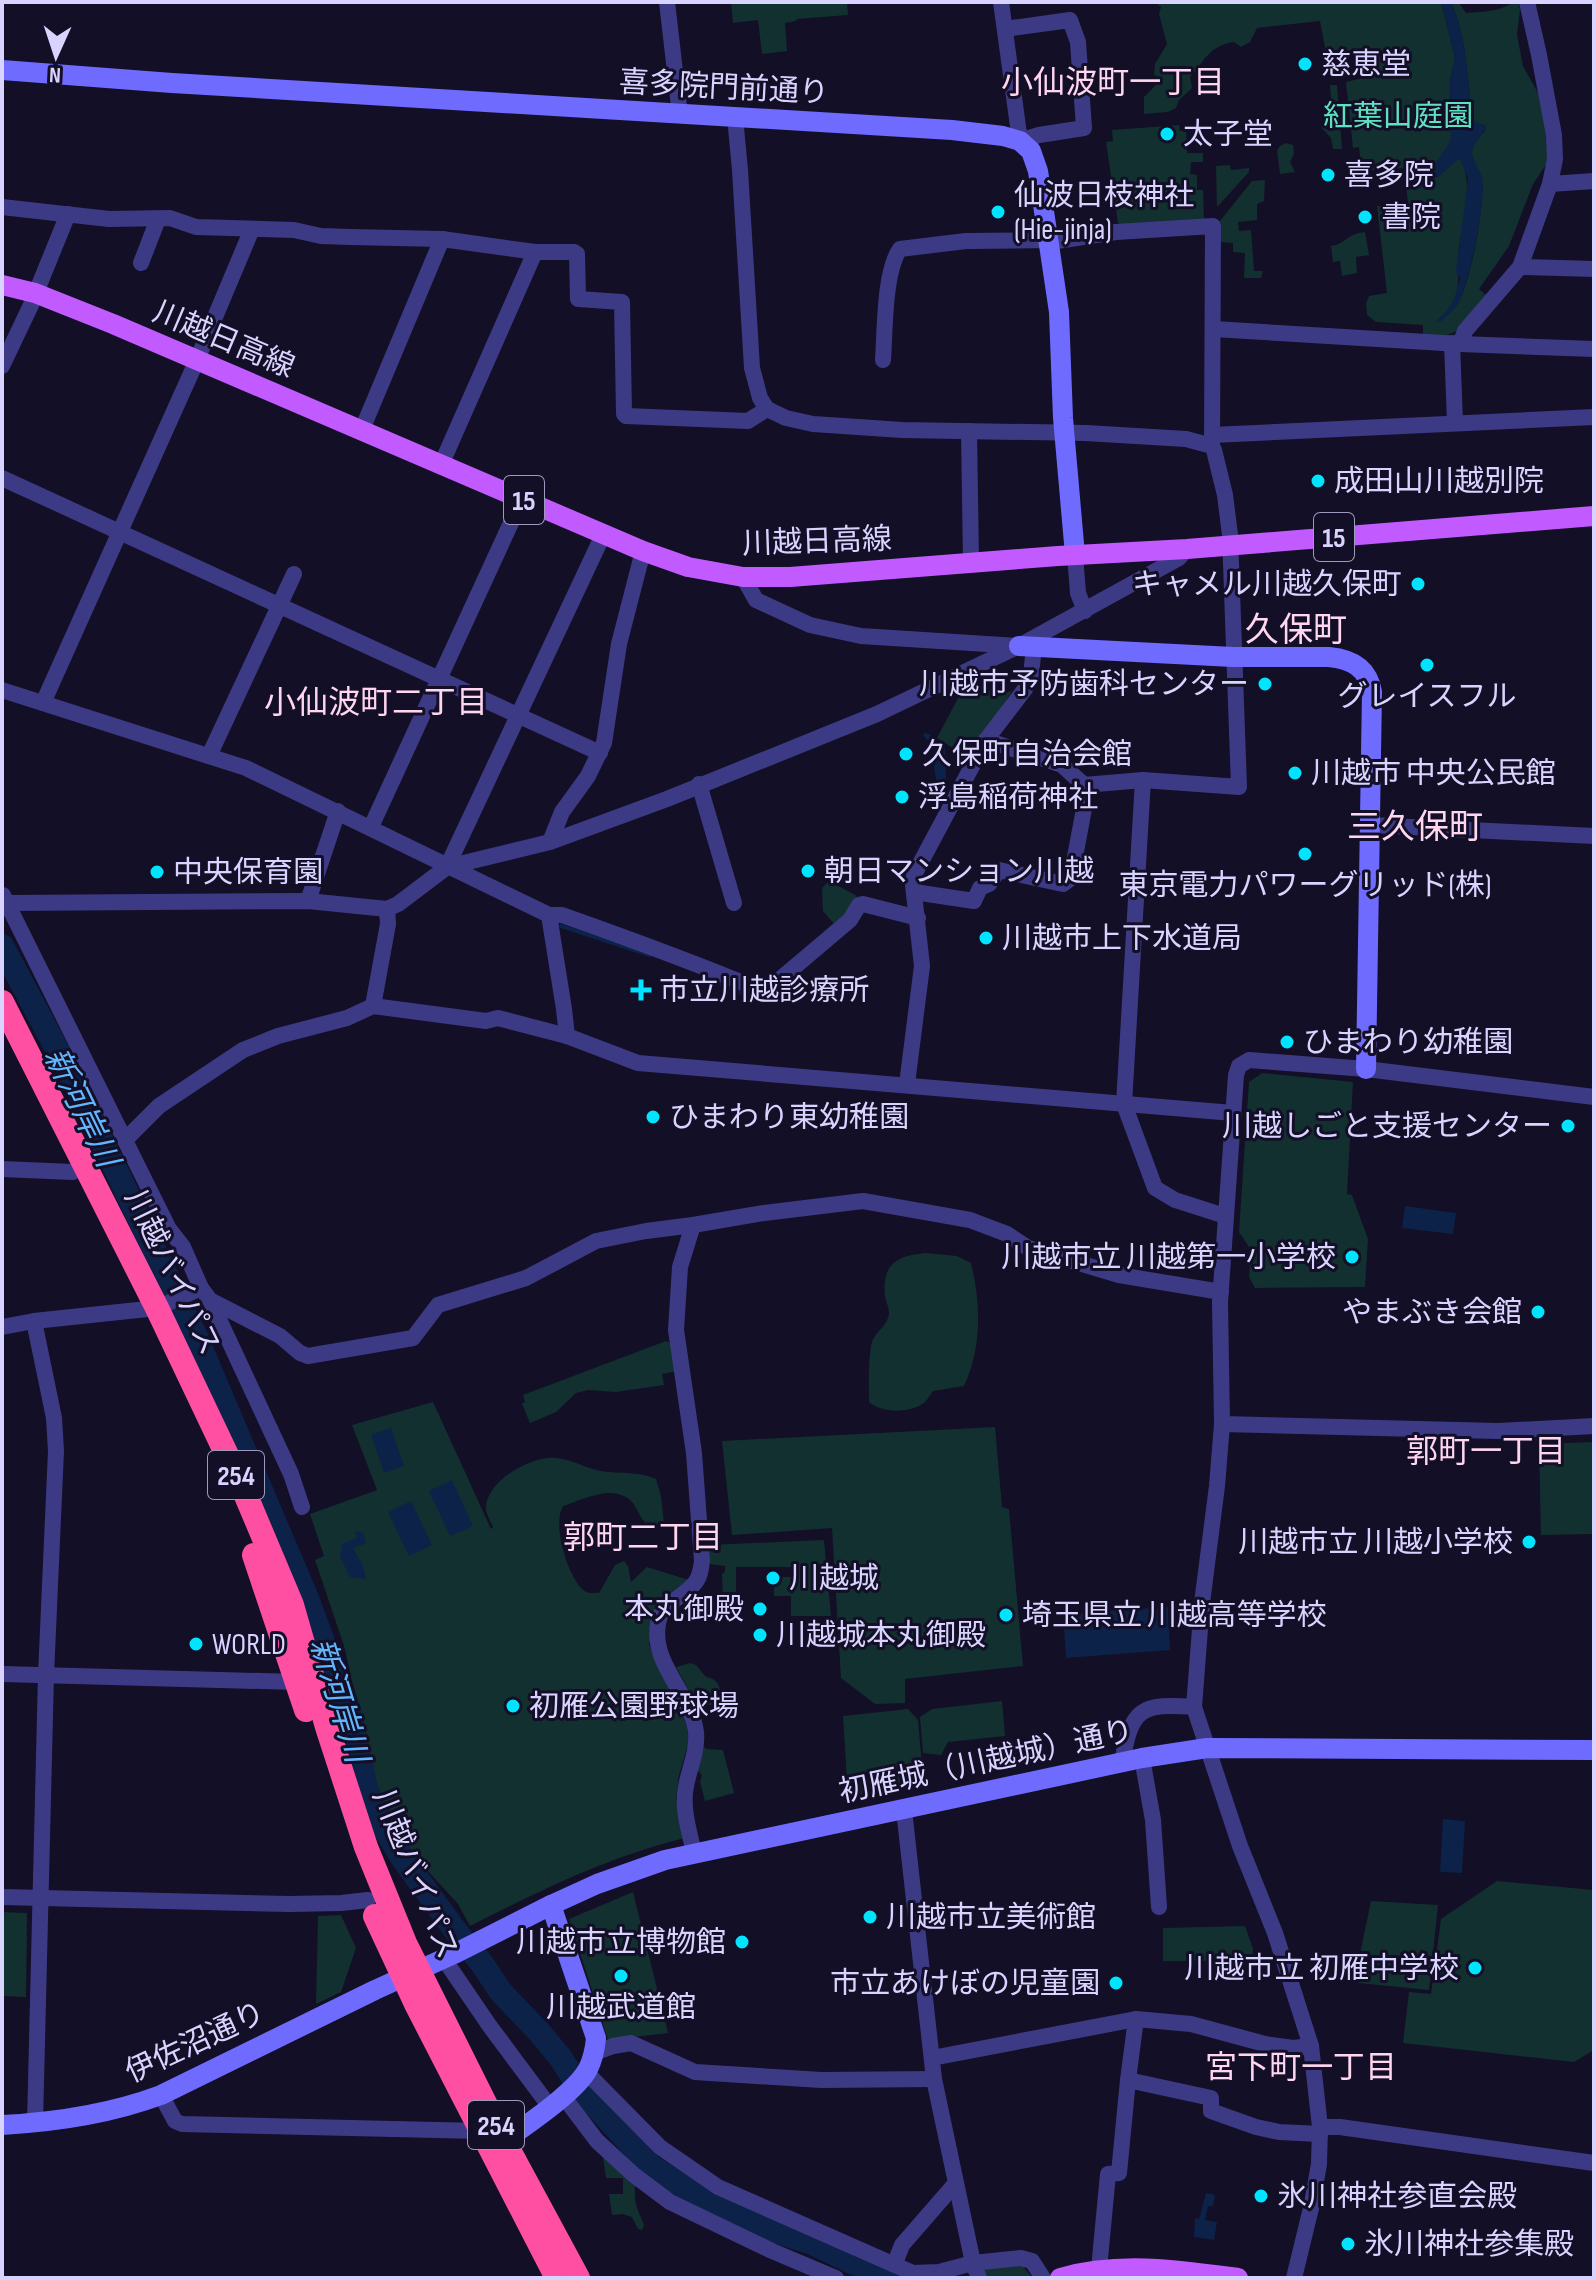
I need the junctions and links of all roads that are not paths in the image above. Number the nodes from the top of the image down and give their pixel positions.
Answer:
1 (667, 2) edge
2 (1001, 2) edge
3 (1527, 2) edge
4 (1005, 29) junction
5 (2, 70) edge
6 (680, 115) junction
7 (735, 117) junction
8 (1020, 141) junction
9 (1594, 181) edge
10 (1550, 184) junction
11 (2, 207) edge
12 (68, 214) junction
13 (158, 219) junction
14 (252, 229) junction
15 (442, 239) junction
16 (1050, 241) junction
17 (535, 252) junction
18 (141, 263) dead end
19 (1520, 267) junction
20 (1594, 269) edge
21 (2, 285) edge
22 (35, 293) junction
23 (1214, 329) junction
24 (1456, 344) junction
25 (1594, 349) edge
26 (197, 360) junction
27 (883, 360) dead end
28 (2, 366) edge
29 (767, 409) junction
30 (1594, 417) edge
31 (1455, 423) junction
32 (969, 431) junction
33 (361, 432) junction
34 (1064, 432) junction
35 (1212, 440) junction
36 (441, 465) junction
37 (2, 478) edge
38 (522, 499) junction
39 (1594, 516) edge
40 (119, 532) junction
41 (603, 535) junction
42 (1230, 545) junction
43 (1187, 549) junction
44 (643, 551) junction
45 (1075, 555) junction
46 (971, 562) junction
47 (294, 574) dead end
48 (743, 577) junction
49 (280, 607) junction
50 (1085, 611) junction
51 (1027, 646) junction
52 (1233, 657) junction
53 (439, 679) junction
54 (2, 690) edge
55 (43, 703) junction
56 (519, 715) junction
57 (986, 740) junction
58 (600, 753) junction
59 (209, 756) junction
60 (1143, 780) junction
61 (699, 784) junction
62 (1084, 785) junction
63 (338, 811) junction
64 (1371, 825) junction
65 (371, 827) junction
66 (1594, 836) edge
67 (550, 842) junction
68 (447, 867) junction
69 (914, 892) junction
70 (4, 898) edge
71 (308, 901) junction
72 (734, 903) dead end
73 (387, 909) junction
74 (549, 915) junction
75 (918, 918) junction
76 (2, 1002) edge
77 (373, 1006) junction
78 (2, 1031) edge
79 (567, 1036) junction
80 (1366, 1069) junction
81 (907, 1084) junction
82 (1594, 1097) edge
83 (1124, 1104) junction
84 (1233, 1113) junction
85 (125, 1140) junction
86 (2, 1169) edge
87 (73, 1172) junction
88 (1225, 1216) junction
89 (693, 1225) junction
90 (1221, 1292) junction
91 (203, 1293) junction
92 (155, 1307) junction
93 (34, 1321) junction
94 (2, 1327) edge
95 (1222, 1424) junction
96 (1594, 1426) edge
97 (302, 1507) dead end
98 (2, 1674) edge
99 (46, 1675) junction
100 (297, 1682) junction
101 (1194, 1707) junction
102 (1207, 1748) junction
103 (1594, 1750) edge
104 (1132, 1760) junction
105 (904, 1810) junction
106 (694, 1853) junction
107 (2, 1897) edge
108 (41, 1897) junction
109 (368, 1900) junction
110 (551, 1905) junction
111 (1159, 1907) dead end
112 (449, 1956) junction
113 (410, 1974) junction
114 (1136, 2019) junction
115 (1311, 2046) junction
116 (932, 2058) junction
117 (590, 2063) junction
118 (934, 2079) junction
119 (1128, 2080) junction
120 (161, 2095) junction
121 (556, 2101) junction
122 (35, 2123) junction
123 (2, 2125) edge
124 (1320, 2130) junction
125 (480, 2131) junction
126 (504, 2141) junction
127 (1594, 2163) edge
128 (955, 2184) junction
129 (895, 2263) junction
130 (1099, 2269) junction
131 (976, 2271) edge
132 (557, 2278) edge
133 (578, 2278) edge
134 (836, 2278) edge
135 (1043, 2278) edge
136 (1060, 2278) edge
137 (1238, 2278) edge
138 (1294, 2278) edge

1 - 6 street
2 - 4 street
3 - 10 street
4 - 8 street
4 - 8 street
5 - 6 street, 喜多院門前通り
6 - 7 street, 喜多院門前通り
7 - 8 street, 喜多院門前通り
7 - 29 street
8 - 16 street
9 - 10 street
10 - 19 street
11 - 12 street
12 - 13 street
12 - 22 street
13 - 14 street
13 - 18 street
14 - 15 street
14 - 26 street
15 - 17 street
15 - 33 street
16 - 23 street
16 - 27 street
16 - 34 street
17 - 29 street
17 - 36 street
19 - 20 street
19 - 24 street
21 - 22 main road, 川越日高線 / 15
22 - 26 main road, 川越日高線 / 15
22 - 28 street
23 - 24 street
23 - 35 street
24 - 25 street
24 - 31 street
26 - 33 main road, 川越日高線 / 15
26 - 40 street
29 - 32 street
30 - 31 street
31 - 35 street
32 - 34 street
32 - 46 street
33 - 36 main road, 川越日高線 / 15
34 - 35 street
34 - 45 street
35 - 42 street
36 - 38 main road, 川越日高線 / 15
37 - 40 street
38 - 41 main road, 川越日高線 / 15
38 - 53 street
39 - 42 main road, 川越日高線 / 15
40 - 49 street
40 - 55 street
41 - 44 main road, 川越日高線 / 15
41 - 56 street
42 - 43 main road, 川越日高線 / 15
42 - 52 street
43 - 45 main road, 川越日高線 / 15
43 - 50 street
44 - 48 main road, 川越日高線 / 15
44 - 58 street
45 - 46 main road, 川越日高線 / 15
45 - 50 street
46 - 48 main road, 川越日高線 / 15
47 - 49 street
48 - 51 street
49 - 53 street
49 - 59 street
50 - 51 street
51 - 52 street
51 - 57 street
51 - 61 street
52 - 60 street
52 - 64 street
53 - 56 street
53 - 65 street
54 - 55 street
55 - 59 street
56 - 58 street
56 - 68 street
57 - 62 street
57 - 69 street
58 - 67 street
59 - 63 street
60 - 62 street
60 - 83 street
61 - 67 street
61 - 72 street
62 - 69 street
63 - 65 street
63 - 71 street
64 - 66 street
64 - 80 street
65 - 68 street
67 - 68 street
68 - 73 street
68 - 74 street
69 - 75 street
70 - 71 street
70 - 85 street
71 - 73 street
73 - 77 street
74 - 75 street
74 - 79 street
75 - 81 street
76 - 92 highway, 川越バイパス / 254
77 - 79 street
77 - 85 street
78 - 87 highway, 川越バイパス / 254
79 - 81 street
80 - 82 street
80 - 84 street
81 - 83 street
83 - 84 street
83 - 88 street
84 - 88 street
85 - 91 street
86 - 87 street
87 - 92 highway, 川越バイパス / 254
88 - 90 street
89 - 90 street
89 - 91 street
89 - 106 street
90 - 95 street
91 - 92 street
91 - 97 street
92 - 93 street
92 - 100 highway, 川越バイパス / 254
92 - 113 highway, 川越バイパス / 254
93 - 94 street
93 - 99 street
95 - 96 street
95 - 101 street
98 - 99 street
99 - 100 street
99 - 108 street
100 - 109 highway, 川越バイパス / 254
101 - 102 street
101 - 104 street
102 - 103 street, 初雁城（川越城）通り
102 - 104 street, 初雁城（川越城）通り
102 - 115 street
104 - 105 street, 初雁城（川越城）通り
104 - 111 street
105 - 106 street, 初雁城（川越城）通り
105 - 116 street
106 - 110 street, 初雁城（川越城）通り
107 - 108 street
108 - 109 street
108 - 122 street
109 - 113 highway, 川越バイパス / 254
110 - 112 street, 初雁城（川越城）通り
110 - 117 street
112 - 113 street, 初雁城（川越城）通り
112 - 121 street
113 - 120 street, 伊佐沼通り
113 - 125 highway, 川越バイパス / 254
113 - 126 highway, 川越バイパス / 254
114 - 115 street
114 - 116 street
114 - 119 street
115 - 124 street
116 - 118 street
117 - 118 street
117 - 121 street
117 - 129 street
118 - 128 street
119 - 124 street
119 - 130 street
120 - 122 street, 伊佐沼通り
120 - 125 street
121 - 126 street
121 - 134 street
122 - 123 street, 伊佐沼通り
124 - 127 street
124 - 138 street
125 - 132 highway, 川越バイパス / 254
126 - 133 highway, 川越バイパス / 254
128 - 129 street
128 - 131 street
129 - 131 street
130 - 136 main road
130 - 137 main road
131 - 135 street

